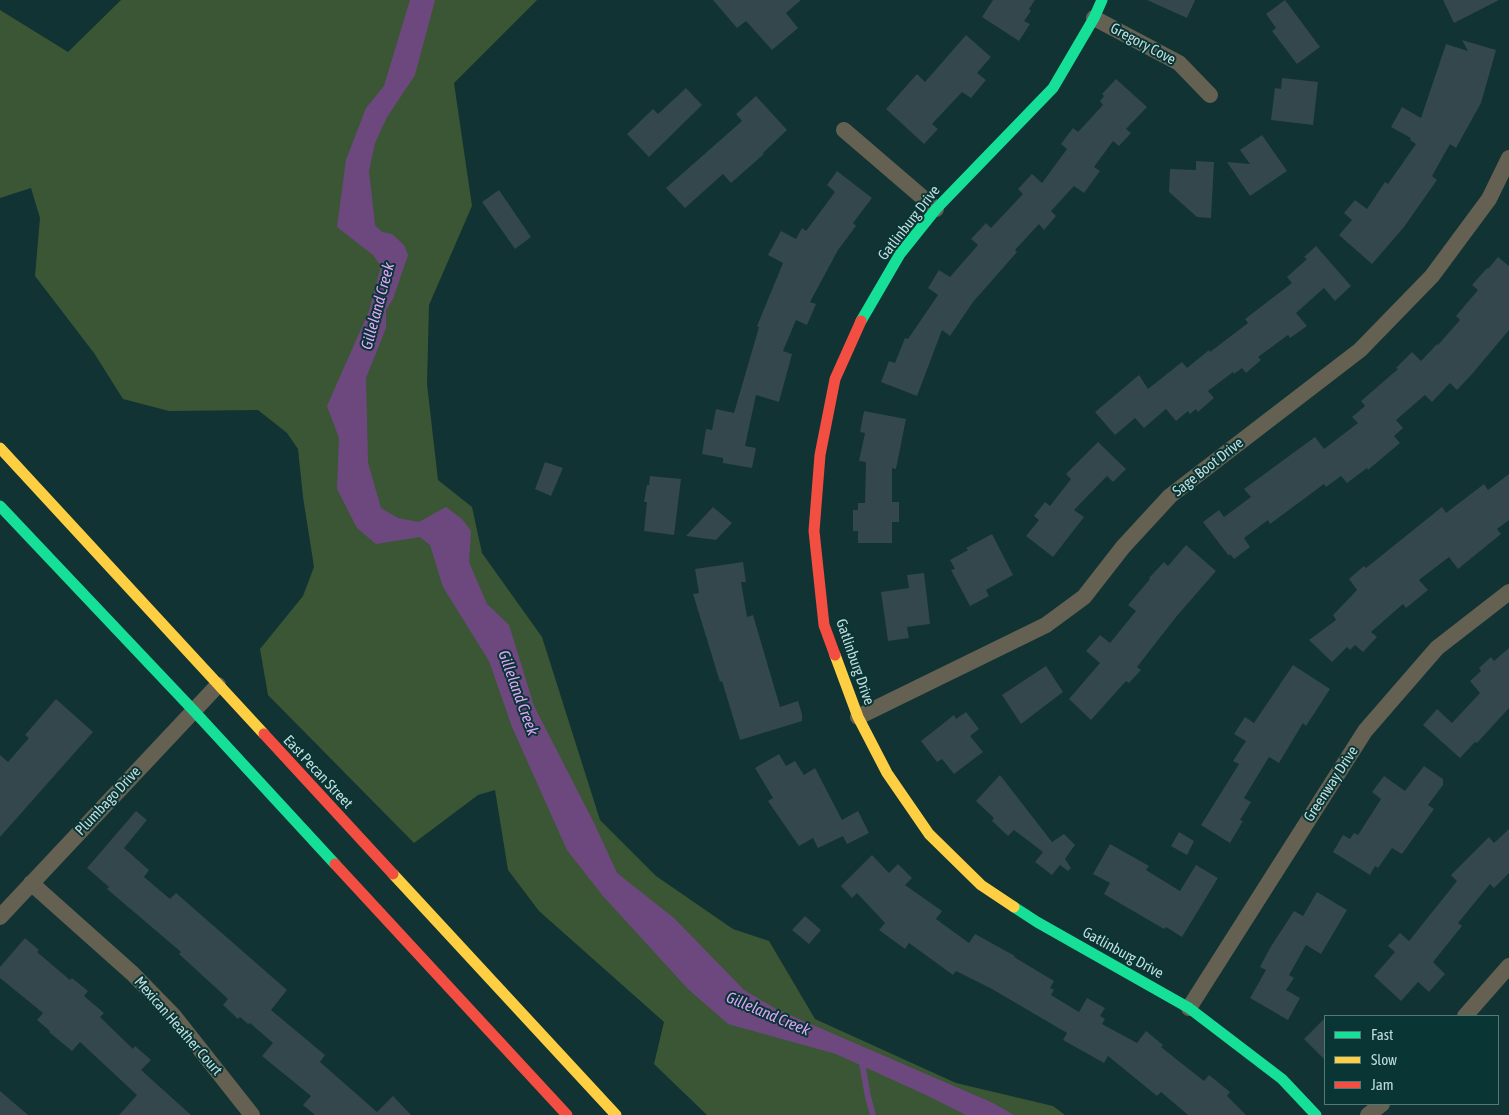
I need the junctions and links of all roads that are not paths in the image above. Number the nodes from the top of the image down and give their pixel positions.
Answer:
1 (1102, 0) edge
2 (1094, 18) junction
3 (1210, 95) dead end
4 (844, 130) dead end
5 (1509, 158) edge
6 (936, 209) junction
7 (0, 448) edge
8 (0, 506) edge
9 (1509, 592) edge
10 (218, 686) junction
11 (194, 711) junction
12 (858, 717) junction
13 (30, 883) junction
14 (0, 917) edge
15 (1509, 966) edge
16 (1189, 1008) junction
17 (1466, 1015) edge
18 (1381, 1105) edge
19 (252, 1115) edge
20 (567, 1115) edge
21 (616, 1115) edge
22 (1316, 1115) edge
23 (1368, 1115) edge

1 - 2 main road, Gatlinburg Drive
2 - 3 street, Gregory Cove
2 - 6 main road, Gatlinburg Drive
4 - 6 street
5 - 12 street, Sage Boot Drive
6 - 12 main road, Gatlinburg Drive
7 - 10 main road, East Pecan Street
8 - 11 main road
9 - 16 street, Greenway Drive
10 - 11 street, Plumbago Drive
10 - 21 main road, East Pecan Street
11 - 13 street, Plumbago Drive
11 - 20 main road
12 - 16 main road, Gatlinburg Drive
13 - 14 street, Plumbago Drive
13 - 19 street, Mexican Heather Court
15 - 17 street
16 - 22 main road, Gatlinburg Drive
18 - 23 street

